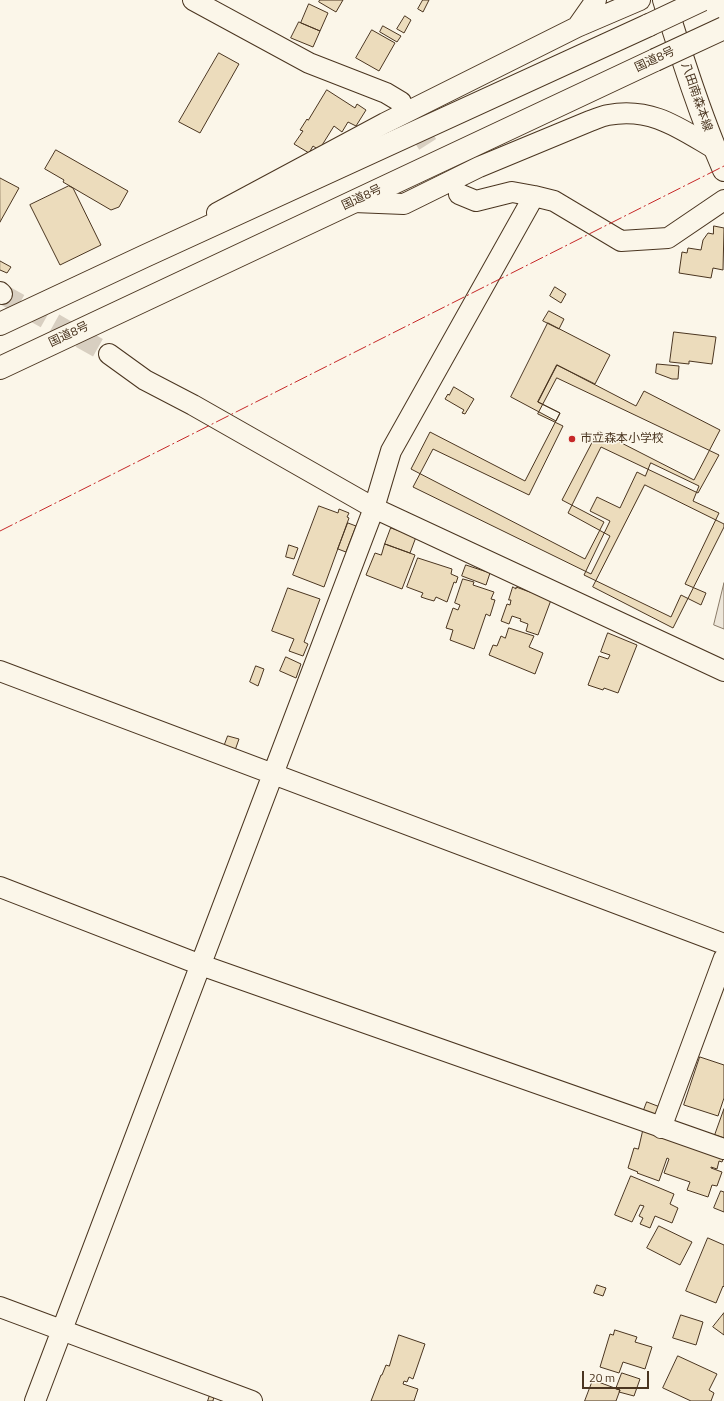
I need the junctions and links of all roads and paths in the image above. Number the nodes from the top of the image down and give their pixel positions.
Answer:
1 (193, 0) edge
2 (596, 0) edge
3 (640, 0) edge
4 (664, 0) edge
5 (702, 0) edge
6 (577, 27) junction
7 (724, 28) edge
8 (401, 102) tunnel mouth
9 (715, 149) junction
10 (724, 170) edge
11 (459, 194) tunnel mouth
12 (534, 196) junction
13 (724, 200) edge
14 (354, 202) junction
15 (145, 256) junction
16 (0, 324) edge
17 (109, 354) tunnel mouth
18 (0, 368) edge
19 (374, 508) junction
20 (0, 671) edge
21 (724, 671) edge
22 (273, 774) junction
23 (0, 887) edge
24 (724, 944) edge
25 (724, 958) edge
26 (201, 965) junction
27 (661, 1128) junction
28 (724, 1149) edge
29 (0, 1306) edge
30 (62, 1330) junction
31 (36, 1401) edge
32 (252, 1401) edge

1 - 8 street
2 - 6 street
3 - 6 street
4 - 9 main road, 八田南森本線
5 - 15 main road, bridge
6 - 15 street
7 - 14 main road, 国道8号, bridge
9 - 10 main road, 八田南森本線
9 - 14 street
11 - 12 street
12 - 13 street
12 - 19 street
14 - 18 main road, 国道8号
15 - 16 main road
17 - 19 street
19 - 21 street
19 - 22 street
20 - 22 street
22 - 24 street
22 - 26 street
23 - 26 street
25 - 27 street
26 - 27 street
26 - 30 street
27 - 28 street
29 - 30 street
30 - 31 street
30 - 32 street

